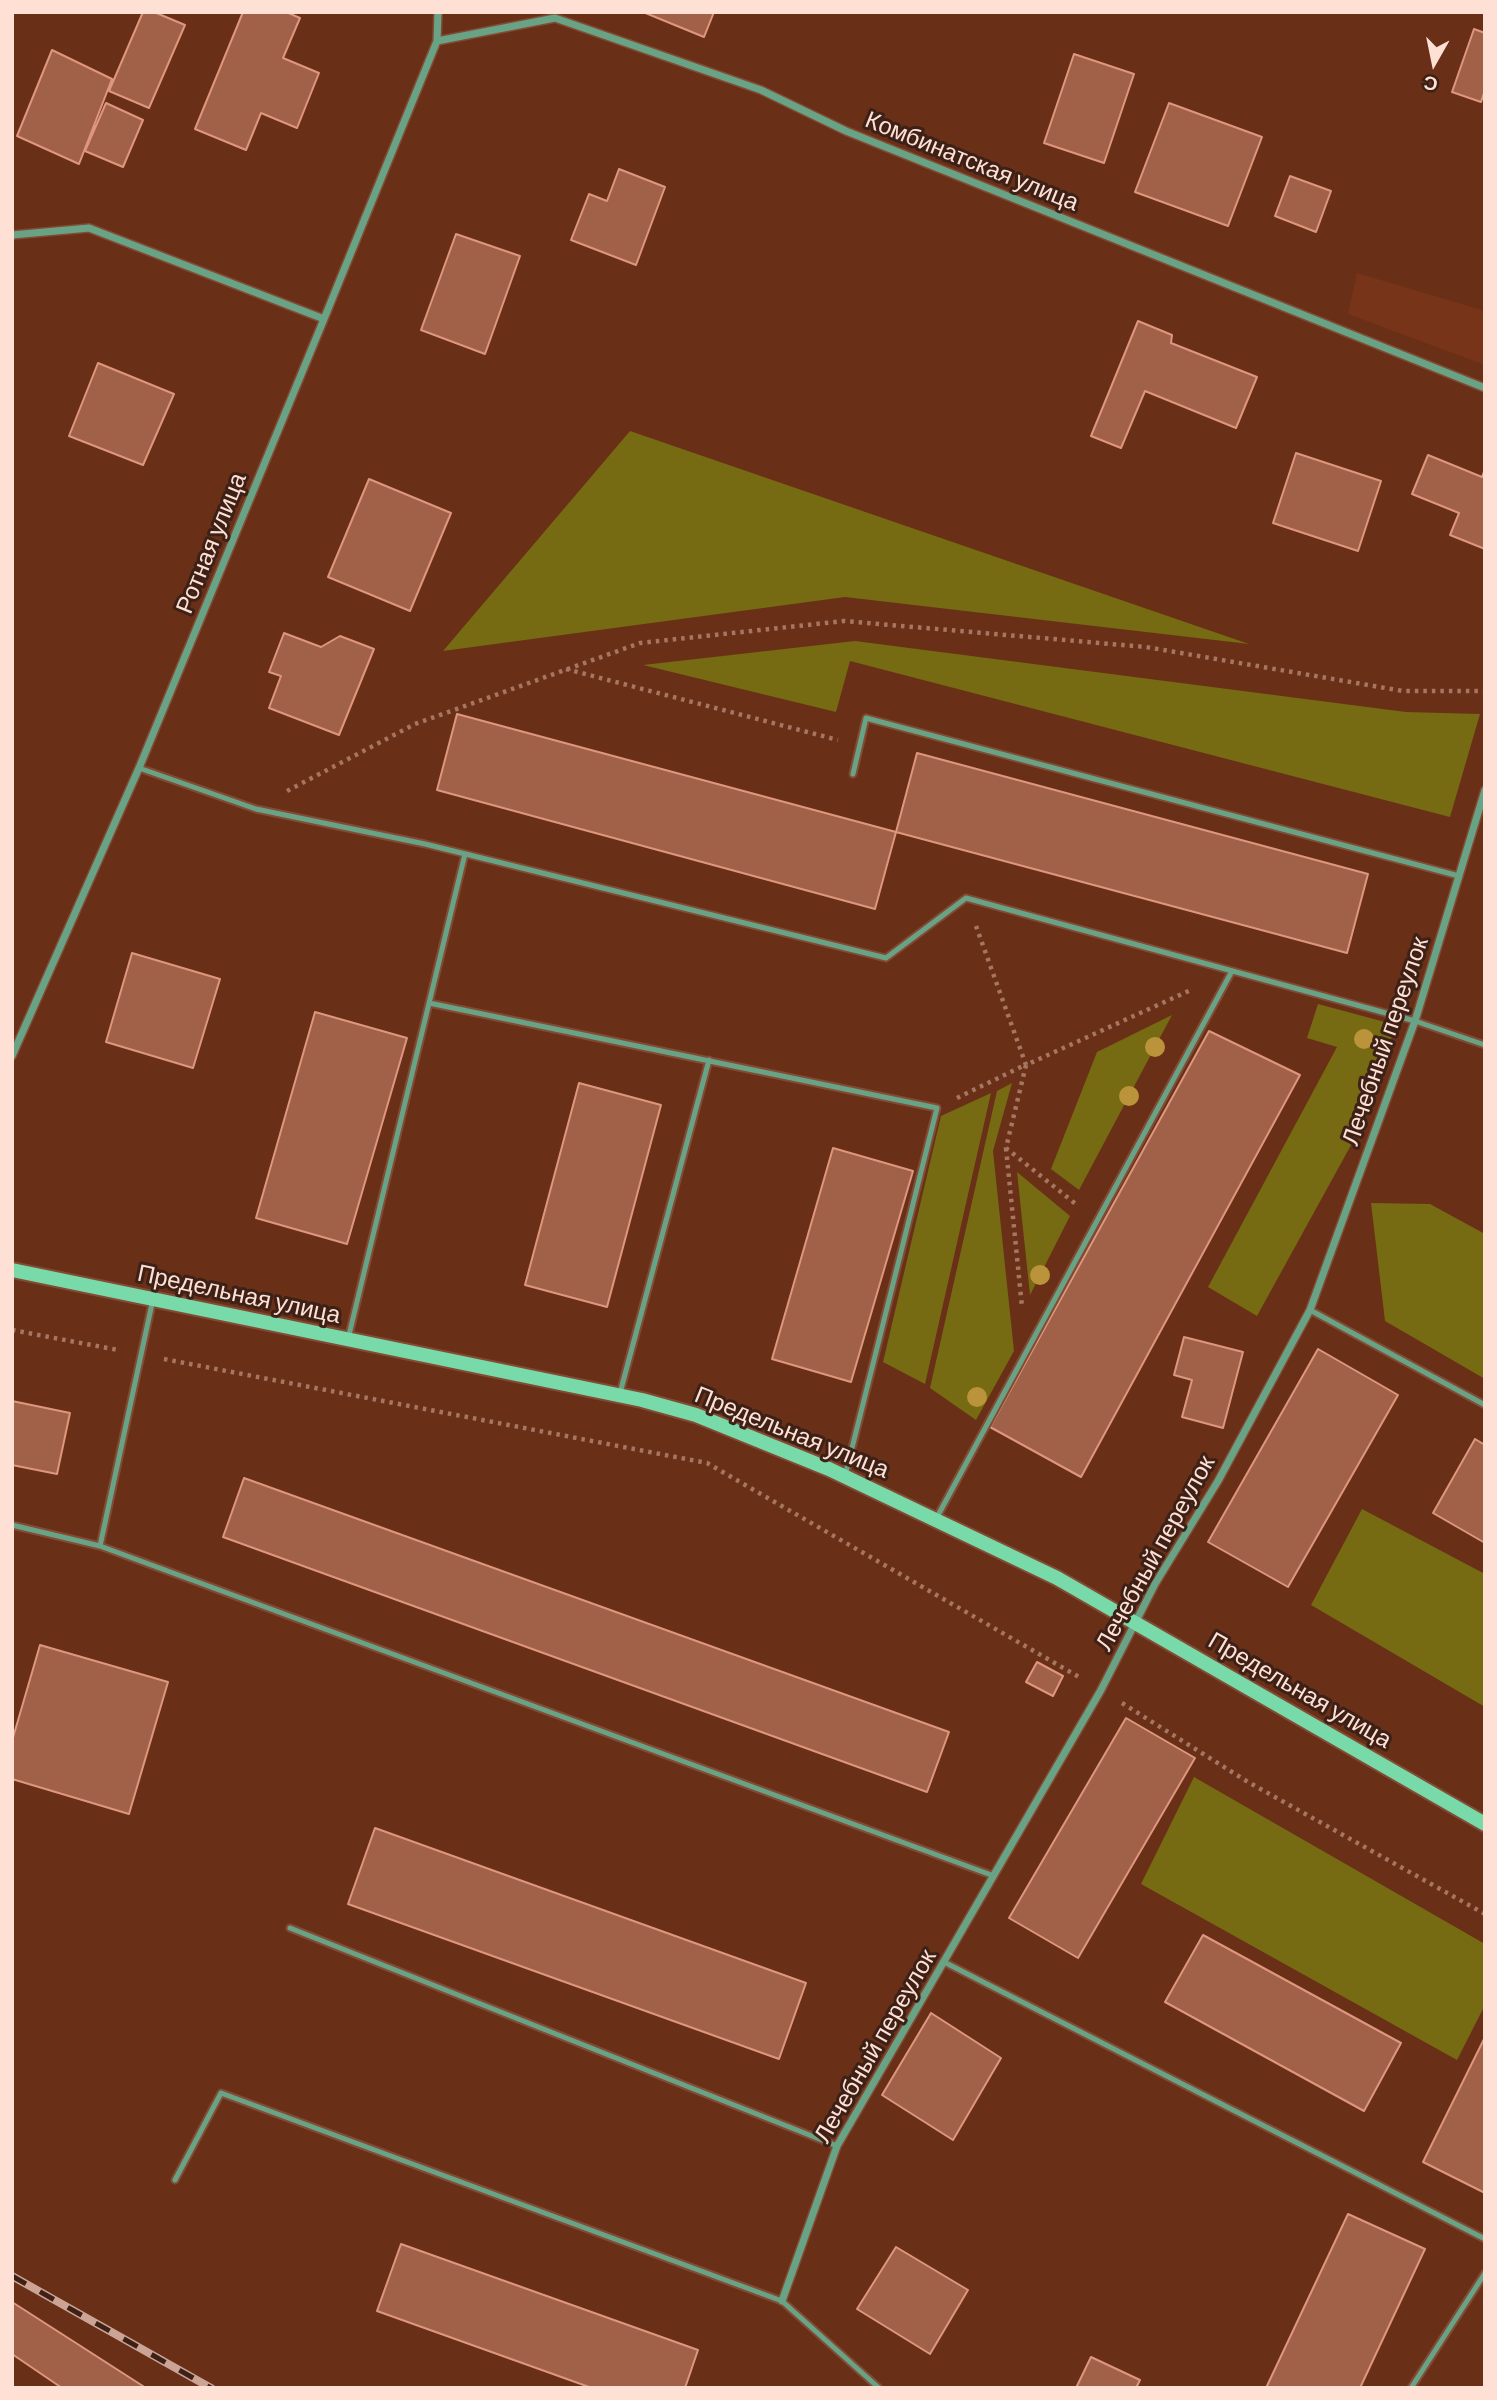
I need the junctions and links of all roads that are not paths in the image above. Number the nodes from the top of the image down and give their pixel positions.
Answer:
1 (438, 12) edge
2 (437, 41) junction
3 (12, 235) edge
4 (324, 319) junction
5 (1485, 388) edge
6 (139, 768) junction
7 (853, 774) dead end
8 (1485, 790) edge
9 (465, 854) junction
10 (1459, 876) junction
11 (1232, 971) junction
12 (429, 1003) junction
13 (1415, 1021) junction
14 (1485, 1045) edge
15 (12, 1056) edge
16 (709, 1060) junction
17 (12, 1270) edge
18 (153, 1299) junction
19 (1310, 1310) junction
20 (348, 1339) junction
21 (619, 1396) junction
22 (1485, 1405) edge
23 (845, 1476) junction
24 (936, 1519) junction
25 (12, 1525) edge
26 (100, 1546) junction
27 (1136, 1621) junction
28 (1485, 1824) edge
29 (994, 1876) junction
30 (290, 1928) dead end
31 (944, 1962) junction
32 (837, 2146) junction
33 (174, 2180) dead end
34 (1485, 2239) edge
35 (1485, 2273) edge
36 (782, 2301) junction
37 (879, 2388) edge
38 (1411, 2388) edge

1 - 2 street
2 - 4 street, Ротная улица
2 - 5 street, Комбинатская улица
3 - 4 street
4 - 6 street, Ротная улица
6 - 9 lane
6 - 15 street, Ротная улица
7 - 10 lane
8 - 10 street, Лечебный переулок
9 - 11 lane
9 - 12 lane
10 - 13 street, Лечебный переулок
11 - 13 lane
11 - 24 lane
12 - 16 lane
12 - 20 lane
13 - 14 lane
13 - 19 street, Лечебный переулок
16 - 21 lane
16 - 23 lane
17 - 18 street, Предельная улица
18 - 20 street, Предельная улица
18 - 26 lane
19 - 22 lane
19 - 27 street, Лечебный переулок
20 - 21 street, Предельная улица
21 - 23 street, Предельная улица
23 - 24 street, Предельная улица
24 - 27 street, Предельная улица
25 - 26 lane
26 - 29 lane
27 - 28 street, Предельная улица
27 - 29 street, Лечебный переулок
29 - 31 street, Лечебный переулок
30 - 32 lane
31 - 32 street, Лечебный переулок
31 - 34 lane
32 - 36 street, Лечебный переулок
33 - 36 lane
35 - 38 lane
36 - 37 lane

